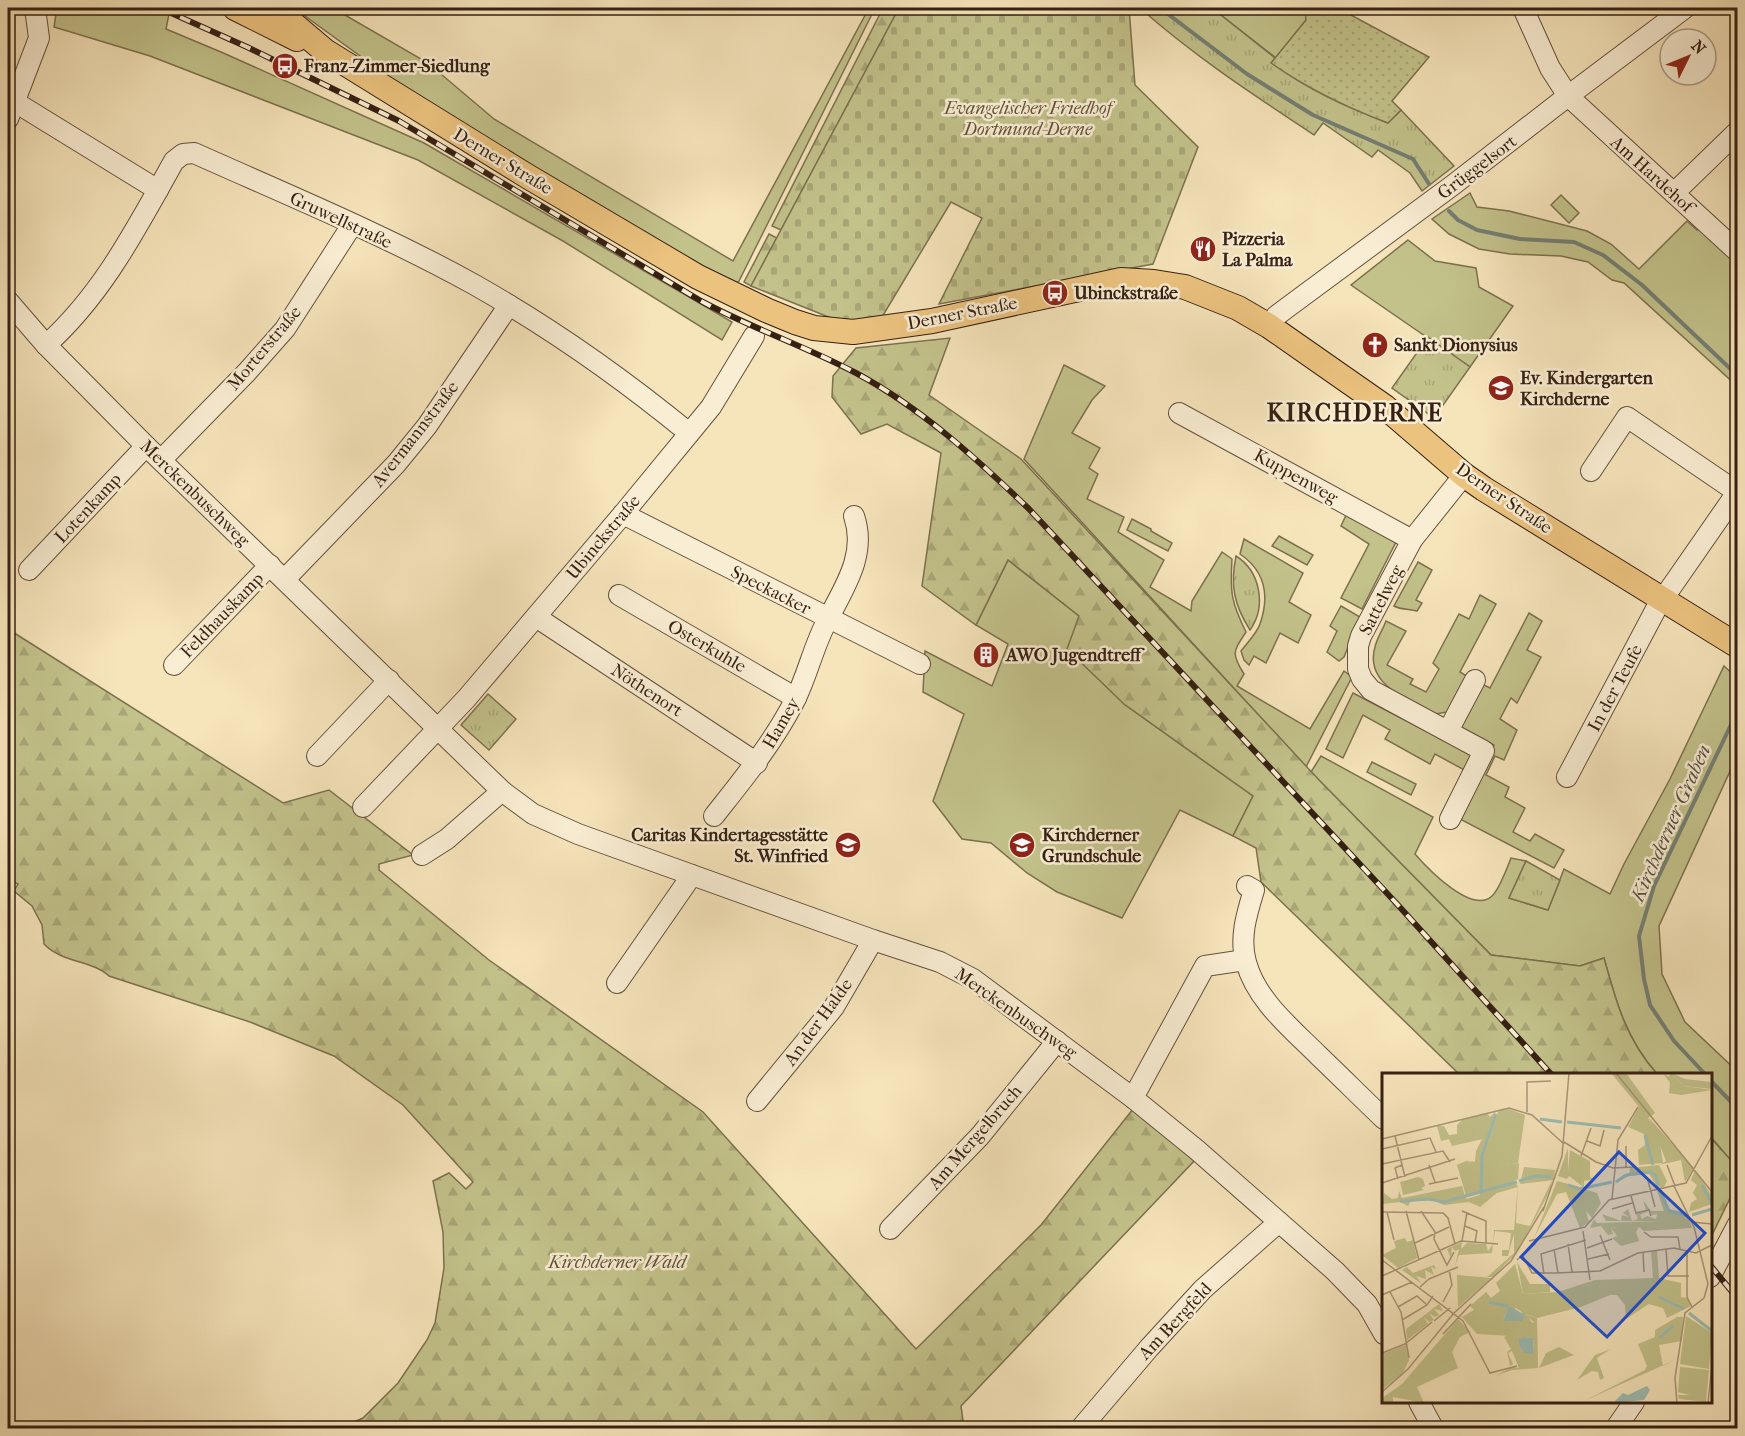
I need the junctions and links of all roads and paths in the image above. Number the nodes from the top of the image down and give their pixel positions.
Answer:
1 (35, 8) edge
2 (235, 8) edge
3 (274, 8) edge
4 (1523, 8) edge
5 (1685, 8) edge
6 (325, 51) junction
7 (1568, 96) junction
8 (11, 110) edge
9 (1737, 130) edge
10 (158, 190) junction
11 (1674, 194) junction
12 (352, 225) junction
13 (1737, 252) edge
14 (8, 301) edge
15 (509, 305) junction
16 (1269, 326) junction
17 (754, 336) dead end
18 (46, 345) junction
19 (1179, 413) dead end
20 (689, 433) junction
21 (154, 453) junction
22 (1591, 471) dead end
23 (1464, 475) junction
24 (1737, 492) edge
25 (623, 514) junction
26 (854, 516) dead end
27 (1412, 540) junction
28 (270, 565) junction
29 (29, 570) dead end
30 (285, 579) junction
31 (619, 595) dead end
32 (1663, 598) junction
33 (536, 617) junction
34 (828, 619) junction
35 (1737, 646) edge
36 (920, 664) dead end
37 (174, 665) dead end
38 (389, 680) junction
39 (1475, 680) dead end
40 (796, 698) junction
41 (439, 729) junction
42 (1448, 731) junction
43 (317, 756) dead end
44 (757, 763) junction
45 (1567, 777) dead end
46 (502, 791) junction
47 (363, 807) dead end
48 (714, 816) dead end
49 (1450, 819) dead end
50 (422, 855) dead end
51 (692, 875) junction
52 (1247, 886) dead end
53 (873, 940) junction
54 (1245, 960) junction
55 (616, 983) dead end
56 (1057, 1041) junction
57 (1133, 1098) junction
58 (758, 1101) dead end
59 (1382, 1118) edge
60 (1279, 1222) junction
61 (890, 1229) dead end
62 (1736, 1231) edge
63 (1712, 1274) edge
64 (1382, 1332) edge
65 (1420, 1403) edge
66 (1633, 1403) edge
67 (1082, 1428) edge
68 (1433, 1428) edge
69 (1616, 1428) edge

1 - 8 street
2 - 6 main road
3 - 6 main road, Derner Straße
4 - 7 street, Am Hardehof
5 - 7 street, Grüggelsort
6 - 16 main road, Derner Straße
7 - 11 street, Am Hardehof
7 - 16 street, Grüggelsort
8 - 10 street
9 - 11 street
10 - 12 street, Gruwellstraße
10 - 18 street, Gruwellstraße
11 - 13 street, Am Hardehof
12 - 15 street, Gruwellstraße
12 - 21 street, Morterstraße
14 - 18 street, Merckenbuschweg
15 - 20 street, Gruwellstraße
15 - 30 street, Avermannstraße
16 - 23 main road, Derner Straße
17 - 20 street, Ubinckstraße
18 - 21 street, Merckenbuschweg
19 - 27 street, Kuppenweg
20 - 25 street, Ubinckstraße
21 - 28 street, Merckenbuschweg
21 - 29 street, Lotenkamp
22 - 24 street
23 - 27 street, Sattelweg
23 - 32 main road, Derner Straße
24 - 32 street, In der Teufe
25 - 33 street, Ubinckstraße
25 - 34 street, Speckacker
26 - 34 street, Hamey
27 - 42 street, Sattelweg
28 - 30 street, Merckenbuschweg
28 - 37 street, Feldhauskamp
30 - 38 street, Merckenbuschweg
31 - 40 street, Osterkuhle
32 - 35 main road, Derner Straße
32 - 45 street, In der Teufe
33 - 41 street, Ubinckstraße
33 - 44 street, Nöthenort
34 - 36 street, Speckacker
34 - 40 street, Hamey
38 - 41 street, Merckenbuschweg
38 - 43 street
39 - 42 street
40 - 44 street, Hamey
41 - 46 street, Merckenbuschweg
41 - 47 street
42 - 49 street, Sattelweg
44 - 48 street, Hamey
46 - 50 street
46 - 51 street, Merckenbuschweg
51 - 53 street, Merckenbuschweg
51 - 55 street
52 - 54 street
53 - 56 street, Merckenbuschweg
53 - 58 street, An der Halde
54 - 57 street
54 - 59 street
56 - 57 street, Merckenbuschweg
56 - 61 street, Am Mergelbruch
57 - 60 street, Merckenbuschweg
60 - 64 street, Merckenbuschweg
60 - 67 street, Am Bergfeld
62 - 63 street
65 - 68 street
66 - 69 street

